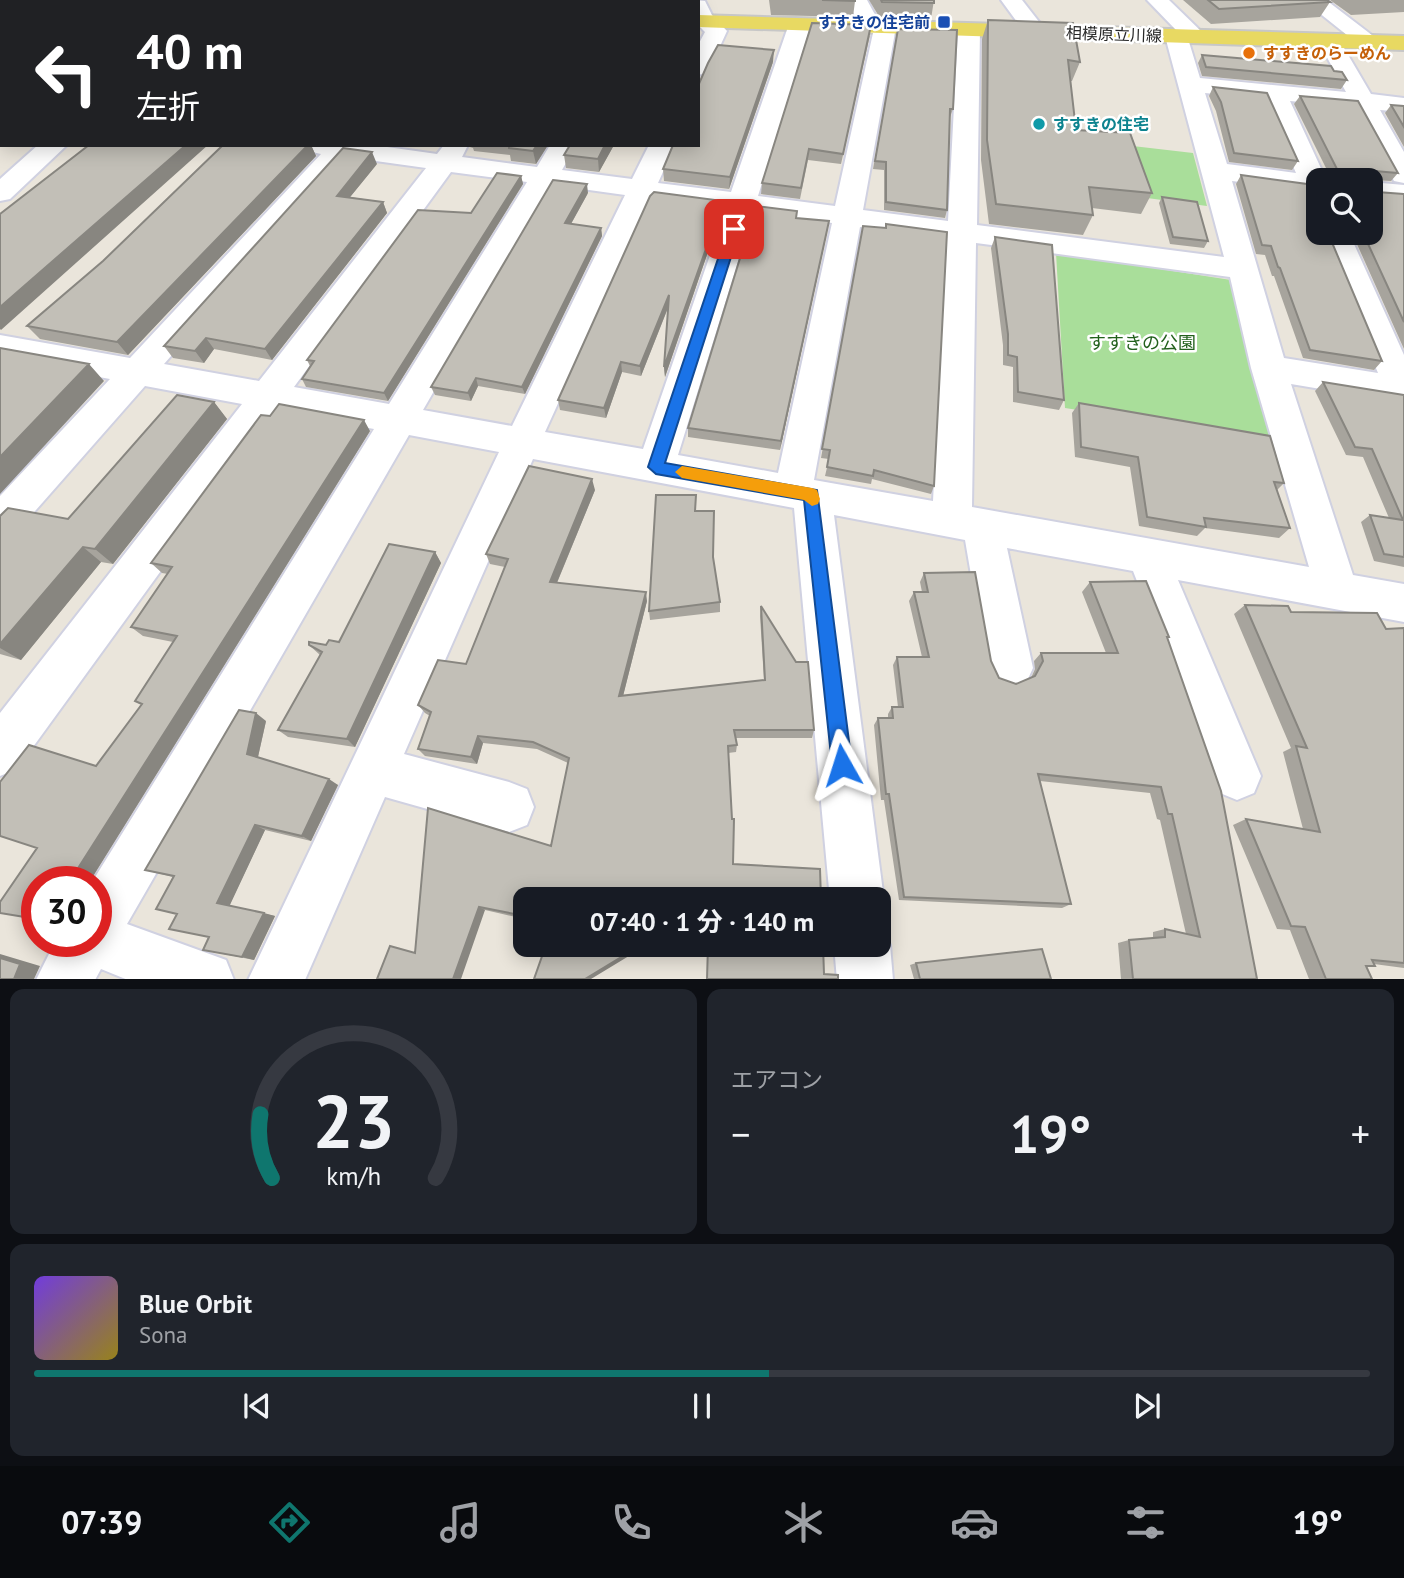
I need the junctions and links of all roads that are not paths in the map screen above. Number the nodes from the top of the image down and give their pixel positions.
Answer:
1 (857, 0) edge
2 (1011, 0) edge
3 (1157, 0) edge
4 (1313, 0) edge
5 (700, 10) edge
6 (800, 24) junction
7 (878, 27) junction
8 (969, 30) junction
9 (1036, 32) junction
10 (1186, 36) junction
11 (1329, 41) junction
12 (1370, 42) junction
13 (1404, 43) edge
14 (700, 64) edge
15 (1189, 84) junction
16 (1274, 93) junction
17 (1361, 100) junction
18 (1404, 105) edge
19 (52, 147) edge
20 (331, 147) edge
21 (347, 147) edge
22 (661, 147) edge
23 (451, 154) edge
24 (554, 161) edge
25 (1308, 168) edge
26 (1216, 171) junction
27 (1404, 175) edge
28 (1306, 185) edge
29 (642, 189) junction
30 (1383, 191) edge
31 (0, 193) edge
32 (1404, 193) edge
33 (742, 203) junction
34 (849, 217) junction
35 (964, 232) junction
36 (1340, 245) edge
37 (1241, 269) junction
38 (11, 341) edge
39 (1268, 368) junction
40 (140, 371) junction
41 (1403, 390) edge
42 (268, 394) junction
43 (400, 418) junction
44 (522, 442) junction
45 (656, 467) junction
46 (802, 493) junction
47 (0, 523) edge
48 (967, 523) junction
49 (1148, 557) junction
50 (1337, 591) junction
51 (1404, 603) edge
52 (1010, 668) dead end
53 (0, 752) edge
54 (374, 770) junction
55 (1237, 776) dead end
56 (509, 807) dead end
57 (855, 887) edge
58 (112, 898) edge
59 (112, 946) edge
60 (77, 957) edge
61 (863, 957) edge
62 (64, 979) edge
63 (206, 979) edge
64 (276, 979) edge
65 (866, 979) edge

1 - 7 street
2 - 9 street
3 - 10 street
4 - 12 street
5 - 6 main road, 相模原立川線
5 - 14 street
6 - 7 main road, 相模原立川線
6 - 33 street
7 - 8 main road, 相模原立川線
7 - 34 street
8 - 9 main road, 相模原立川線
8 - 35 street
9 - 10 main road, 相模原立川線
10 - 11 main road, 相模原立川線
10 - 15 street
11 - 12 main road, 相模原立川線
11 - 17 street
12 - 13 main road, 相模原立川線
15 - 16 street
15 - 26 street
16 - 17 street
16 - 25 street
17 - 18 street
17 - 27 street
19 - 31 street
20 - 40 street
21 - 23 street
22 - 29 street
23 - 24 street
23 - 42 street
24 - 29 street
24 - 43 street
26 - 28 street
26 - 37 street
29 - 33 street
29 - 44 street
30 - 32 street
33 - 34 street
33 - 45 street
34 - 35 street
34 - 46 street
35 - 37 street
35 - 48 street
36 - 41 street
37 - 39 street
38 - 40 street
39 - 41 street
39 - 50 street
40 - 42 street
40 - 47 street
42 - 43 street
42 - 53 street
43 - 44 street
43 - 58 street
44 - 45 street
44 - 54 street
45 - 46 street
46 - 48 street
46 - 57 street
48 - 49 street
48 - 52 street
49 - 50 street
49 - 55 street
50 - 51 street
54 - 56 street
54 - 64 street
59 - 63 street
60 - 62 street
61 - 65 street

